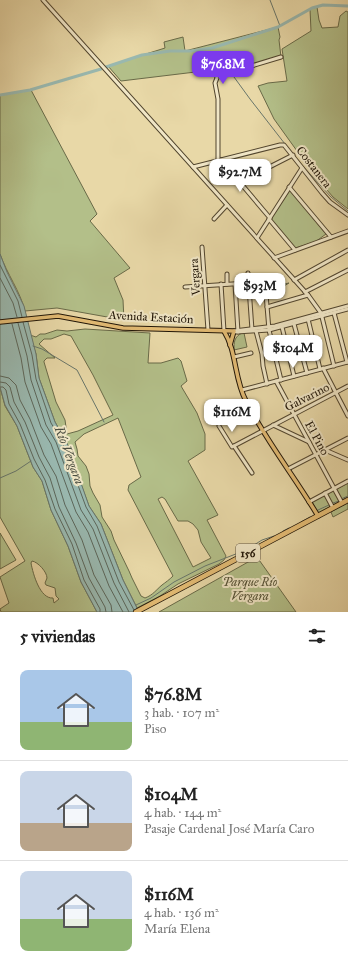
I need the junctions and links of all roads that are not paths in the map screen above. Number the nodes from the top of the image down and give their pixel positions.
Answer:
1 (43, 0) edge
2 (281, 57) dead end
3 (293, 155) junction
4 (220, 160) junction
5 (192, 167) junction
6 (302, 168) junction
7 (240, 182) junction
8 (290, 187) junction
9 (227, 205) junction
10 (348, 215) edge
11 (269, 218) junction
12 (214, 219) dead end
13 (348, 231) edge
14 (331, 237) junction
15 (257, 238) junction
16 (202, 247) dead end
17 (295, 250) junction
18 (348, 250) edge
19 (274, 258) junction
20 (348, 270) edge
21 (248, 273) dead end
22 (227, 274) dead end
23 (294, 280) junction
24 (249, 283) junction
25 (221, 284) junction
26 (227, 284) junction
27 (234, 284) junction
28 (205, 285) junction
29 (185, 287) dead end
30 (305, 292) junction
31 (308, 295) junction
32 (267, 307) junction
33 (348, 309) edge
34 (334, 313) junction
35 (321, 315) junction
36 (308, 319) junction
37 (0, 322) edge
38 (294, 324) junction
39 (282, 327) junction
40 (269, 328) junction
41 (208, 330) junction
42 (253, 330) junction
43 (224, 331) junction
44 (236, 331) junction
45 (230, 346) junction
46 (251, 353) dead end
47 (234, 357) junction
48 (347, 362) edge
49 (334, 366) junction
50 (322, 369) junction
51 (307, 373) junction
52 (294, 376) junction
53 (281, 380) junction
54 (276, 381) junction
55 (267, 384) junction
56 (348, 386) edge
57 (242, 390) junction
58 (336, 392) junction
59 (293, 414) junction
60 (348, 416) edge
61 (272, 425) junction
62 (219, 426) dead end
63 (263, 430) junction
64 (348, 438) edge
65 (309, 442) junction
66 (233, 447) junction
67 (325, 450) junction
68 (316, 455) junction
69 (348, 460) edge
70 (288, 469) junction
71 (252, 473) dead end
72 (348, 481) edge
73 (334, 489) junction
74 (325, 493) junction
75 (348, 500) edge
76 (309, 502) junction
77 (342, 503) junction
78 (333, 508) junction
79 (318, 516) junction
80 (136, 612) edge

1 - 5 street
2 - 4 street
3 - 4 street, Costanera
3 - 6 street, Costanera
3 - 7 street
4 - 5 street
4 - 7 street
5 - 9 street
6 - 8 street
6 - 10 street, Costanera
7 - 11 street
8 - 11 street
8 - 14 street
9 - 12 street
9 - 15 street
11 - 15 street
11 - 17 street
13 - 14 street
14 - 17 street
15 - 19 street
16 - 28 street, Vergara
17 - 19 street
18 - 23 street
19 - 23 street
20 - 30 street
21 - 24 street
22 - 26 street
23 - 30 street
24 - 27 street
24 - 32 street
24 - 42 street
25 - 26 street
25 - 28 street
25 - 43 street
26 - 27 street
27 - 44 street
28 - 29 street
28 - 41 street, Vergara
30 - 31 street
31 - 32 street
31 - 35 street
32 - 40 street
33 - 34 street, Avenida Estación
33 - 35 street, Avenida Estación
34 - 35 street, Avenida Estación
34 - 48 street
35 - 36 street, Avenida Estación
35 - 49 street
36 - 38 street, Avenida Estación
36 - 40 street, Avenida Estación
36 - 50 street
37 - 41 main road, Avenida Estación
38 - 39 street, Avenida Estación
38 - 51 street
39 - 40 street, Avenida Estación
39 - 52 street
40 - 42 street, Avenida Estación
40 - 42 street, Avenida Estación
40 - 53 street
41 - 43 main road, Avenida Estación
42 - 44 street, Avenida Estación
42 - 55 street
43 - 44 main road, Avenida Estación
43 - 45 main road
44 - 45 main road
45 - 47 main road
46 - 47 street
47 - 57 main road
48 - 49 street
49 - 50 street
50 - 51 street
50 - 58 street
51 - 52 street
52 - 53 street
53 - 54 street
54 - 55 street
54 - 59 street, El Pino
55 - 57 street
56 - 58 street, Galvarino
57 - 63 main road
58 - 59 street, Galvarino
58 - 60 street
59 - 61 street, Galvarino
59 - 65 street, El Pino
61 - 63 street, Galvarino
61 - 65 street
62 - 66 street
63 - 66 street, Galvarino
63 - 70 main road
64 - 67 street
65 - 68 street, El Pino
66 - 71 street
67 - 68 street
67 - 69 street
68 - 70 street
68 - 73 street, El Pino
70 - 76 main road
72 - 73 street
73 - 74 street
73 - 77 street, El Pino
74 - 76 street
74 - 78 street
75 - 77 highway, 156
76 - 79 main road
77 - 78 highway, 156
78 - 79 highway, 156
79 - 80 highway, 156

